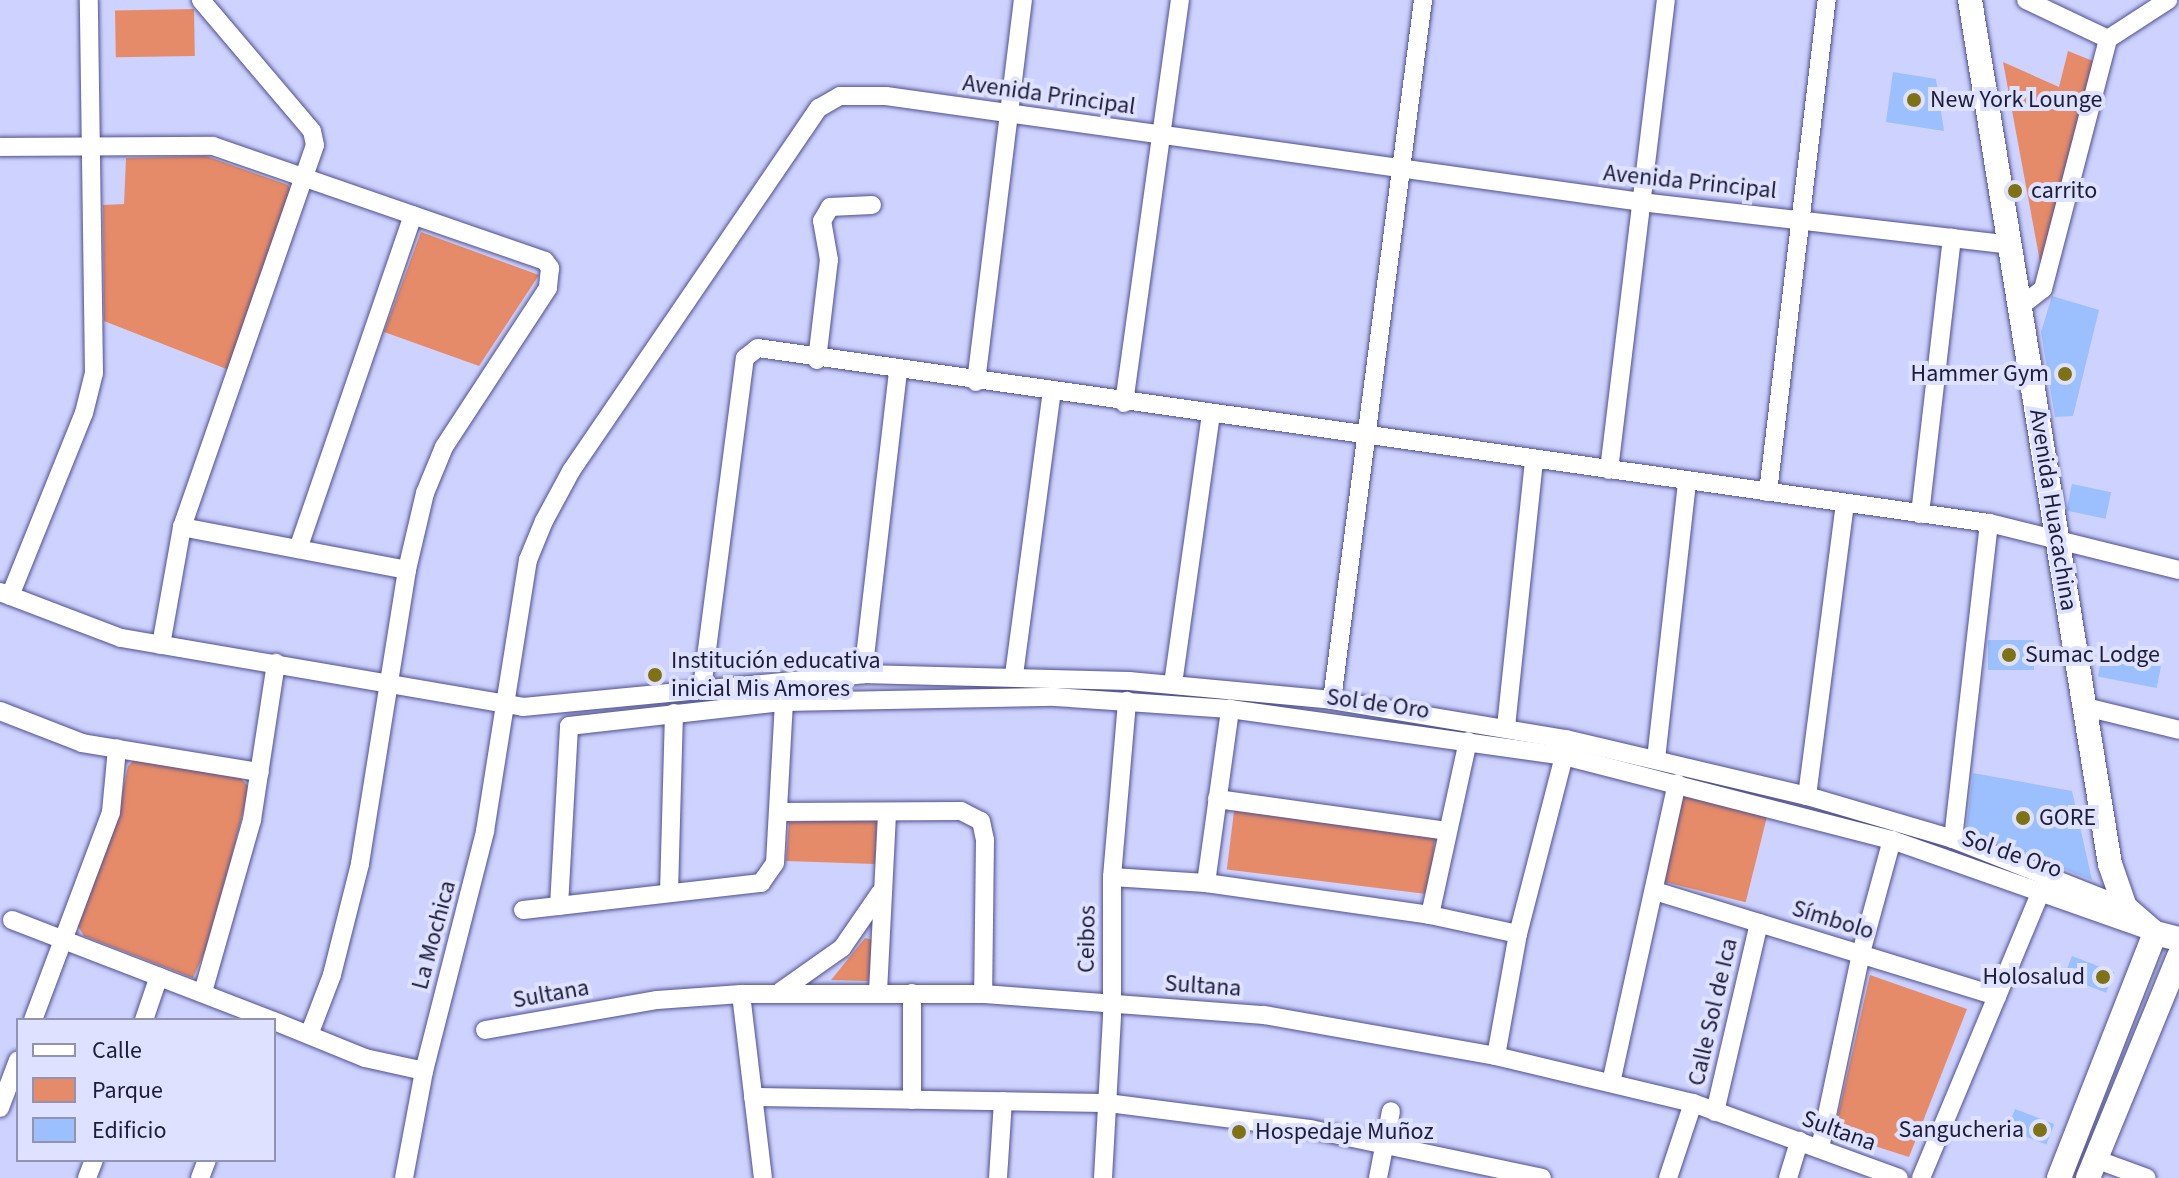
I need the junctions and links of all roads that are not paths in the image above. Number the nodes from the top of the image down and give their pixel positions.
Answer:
1 (89, 0) edge
2 (201, 0) edge
3 (1023, 0) edge
4 (1180, 0) edge
5 (1423, 0) edge
6 (1666, 0) edge
7 (1827, 0) edge
8 (1970, 0) edge
9 (2026, 0) edge
10 (2168, 0) edge
11 (2108, 39) junction
12 (1011, 114) junction
13 (1161, 135) junction
14 (88, 146) junction
15 (0, 147) edge
16 (1401, 169) junction
17 (306, 178) junction
18 (1641, 202) junction
19 (872, 205) dead end
20 (413, 215) junction
21 (1798, 218) junction
22 (1952, 238) junction
23 (2012, 245) junction
24 (2021, 306) junction
25 (817, 360) junction
26 (898, 371) junction
27 (976, 382) junction
28 (1052, 392) junction
29 (1124, 403) junction
30 (1211, 415) junction
31 (1367, 436) junction
32 (1534, 460) junction
33 (1609, 470) junction
34 (1687, 481) junction
35 (1768, 492) junction
36 (1845, 503) junction
37 (1920, 514) junction
38 (1989, 523) junction
39 (182, 527) junction
40 (2056, 539) junction
41 (298, 549) junction
42 (407, 570) junction
43 (2179, 570) edge
44 (5, 594) edge
45 (161, 645) junction
46 (276, 663) junction
47 (863, 674) junction
48 (1014, 675) junction
49 (391, 681) junction
50 (1173, 684) junction
51 (702, 688) junction
52 (1332, 700) junction
53 (1127, 701) junction
54 (784, 702) junction
55 (505, 703) junction
56 (2085, 707) junction
57 (1230, 709) junction
58 (0, 711) edge
59 (674, 713) junction
60 (1506, 727) junction
61 (2179, 730) edge
62 (1468, 741) junction
63 (117, 748) junction
64 (1564, 756) junction
65 (1656, 759) junction
66 (260, 772) junction
67 (1677, 783) junction
68 (1807, 796) junction
69 (1217, 799) junction
70 (778, 812) junction
71 (887, 812) junction
72 (1447, 831) junction
73 (1953, 839) junction
74 (1892, 840) junction
75 (1112, 877) junction
76 (1206, 883) junction
77 (884, 887) junction
78 (2042, 889) junction
79 (1655, 891) junction
80 (669, 892) junction
81 (559, 906) junction
82 (2125, 907) junction
83 (523, 910) dead end
84 (1430, 915) junction
85 (12, 920) dead end
86 (1759, 923) junction
87 (2155, 933) junction
88 (1518, 934) junction
89 (63, 939) junction
90 (2179, 939) edge
91 (1861, 953) junction
92 (2179, 956) edge
93 (159, 976) junction
94 (203, 992) junction
95 (878, 992) junction
96 (777, 993) junction
97 (912, 993) junction
98 (741, 994) junction
99 (983, 994) junction
100 (1997, 996) junction
101 (1111, 1003) junction
102 (34, 1018) edge
103 (145, 1018) edge
104 (263, 1018) edge
105 (276, 1023) edge
106 (485, 1030) dead end
107 (309, 1035) junction
108 (1496, 1056) junction
109 (16, 1065) edge
110 (424, 1071) junction
111 (1611, 1083) junction
112 (753, 1097) junction
113 (912, 1100) junction
114 (1003, 1101) junction
115 (1108, 1103) junction
116 (1693, 1103) junction
117 (0, 1108) edge
118 (1391, 1111) dead end
119 (1715, 1112) junction
120 (1799, 1141) junction
121 (1384, 1143) junction
122 (1820, 1148) junction
123 (2092, 1168) edge
124 (1924, 1171) edge
125 (404, 1178) edge
126 (763, 1178) edge
127 (998, 1178) edge
128 (1103, 1178) edge
129 (1378, 1178) edge
130 (1542, 1178) edge
131 (1668, 1178) edge
132 (1788, 1178) edge
133 (1899, 1178) edge
134 (2059, 1178) edge
135 (2147, 1178) edge

1 - 14 street
2 - 17 street
3 - 12 street
4 - 13 street
5 - 16 street
6 - 18 street
7 - 21 street
8 - 23 main road, Avenida Huacachina
9 - 11 street
10 - 11 street
11 - 24 street
12 - 13 street, Avenida Principal
12 - 27 street
12 - 55 street, Avenida Principal
13 - 16 street, Avenida Principal
13 - 29 street
14 - 15 street
14 - 17 street
14 - 44 street
16 - 18 street, Avenida Principal
16 - 31 street
17 - 20 street
17 - 39 street
18 - 21 street, Avenida Principal
18 - 33 street
19 - 25 street
20 - 41 street
20 - 42 street
21 - 22 street, Avenida Principal
21 - 35 street
22 - 23 street, Avenida Principal
22 - 37 street
23 - 24 main road, Avenida Huacachina
24 - 40 main road, Avenida Huacachina
25 - 26 street
25 - 51 street
26 - 27 street
26 - 47 street
27 - 28 street
28 - 29 street
28 - 48 street
29 - 30 street
30 - 31 street
30 - 50 street
31 - 32 street
31 - 52 street
32 - 33 street
32 - 60 street
33 - 34 street
34 - 35 street
34 - 65 street
35 - 36 street
36 - 37 street
36 - 68 street
37 - 38 street
38 - 40 street
38 - 73 street
39 - 41 street
39 - 45 street
40 - 43 street
40 - 56 main road, Avenida Huacachina
41 - 42 street
42 - 49 street
44 - 45 street
45 - 46 street
46 - 49 street
46 - 66 street
47 - 48 street
47 - 51 street
48 - 50 street
49 - 55 street
49 - 107 street
50 - 52 street
51 - 55 street
52 - 60 street
53 - 54 street, Sol de Oro
53 - 57 street, Sol de Oro
53 - 75 street, Ceibos
54 - 59 street, Sol de Oro
54 - 70 street
55 - 110 street, La Mochica
56 - 61 street
56 - 82 main road, Avenida Huacachina
57 - 62 street, Sol de Oro
57 - 69 street
58 - 63 street
59 - 80 street
59 - 81 street, Sol de Oro
60 - 65 street
62 - 64 street, Sol de Oro
62 - 72 street
63 - 66 street
63 - 89 street
64 - 67 street, Sol de Oro
64 - 88 street
65 - 68 street
66 - 94 street
67 - 74 street, Sol de Oro
67 - 79 street
68 - 73 street
69 - 72 street
69 - 76 street
70 - 71 street
70 - 80 street
71 - 77 street
71 - 99 street
72 - 84 street
73 - 82 street
74 - 78 street, Sol de Oro
74 - 91 street
75 - 76 street
75 - 101 street, Ceibos
76 - 84 street
77 - 95 street
77 - 96 street
78 - 87 street, Sol de Oro
78 - 100 street
79 - 86 street, Símbolo
79 - 111 street
80 - 81 street
81 - 83 street
82 - 87 main road, Avenida Huacachina
84 - 88 street
85 - 89 street
86 - 91 street, Símbolo
86 - 119 street, Calle Sol de Ica
87 - 90 main road, Avenida Huacachina
87 - 134 main road
88 - 108 street
89 - 93 street
89 - 102 street
91 - 100 street, Símbolo
91 - 122 street
92 - 123 main road
93 - 94 street
93 - 103 street
94 - 104 street
95 - 96 street, Sultana
95 - 97 street, Sultana
96 - 98 street, Sultana
97 - 99 street, Sultana
97 - 113 street
98 - 106 street, Sultana
98 - 112 street
99 - 101 street, Sultana
100 - 124 street
101 - 108 street, Sultana
101 - 115 street, Ceibos
105 - 107 street
107 - 110 street
108 - 111 street, Sultana
109 - 117 street
110 - 125 street, La Mochica
111 - 116 street, Sultana
112 - 113 street
112 - 126 street
113 - 114 street
114 - 115 street
114 - 127 street
115 - 121 street
115 - 128 street, Ceibos
116 - 119 street, Sultana
116 - 131 street
118 - 121 street
119 - 120 street, Sultana
120 - 122 street, Sultana
120 - 132 street
121 - 129 street
121 - 130 street
122 - 133 street, Sultana
123 - 135 street

